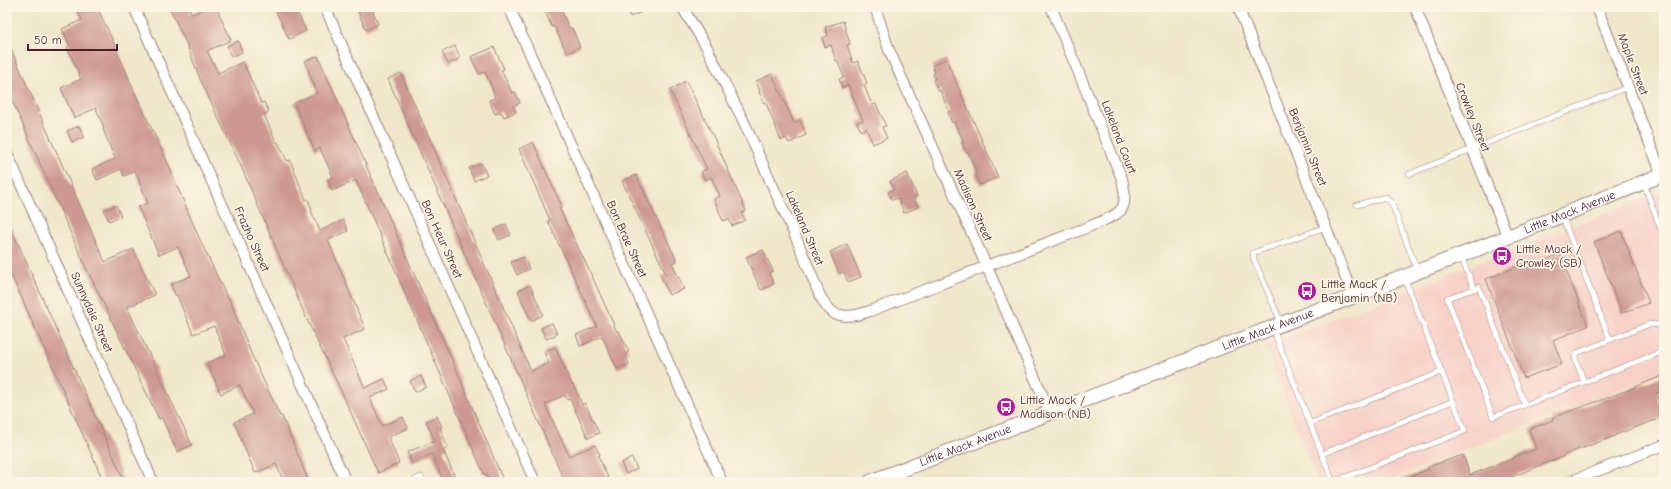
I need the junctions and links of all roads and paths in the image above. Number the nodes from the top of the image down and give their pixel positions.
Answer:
1 (134, 7) edge
2 (325, 7) edge
3 (508, 7) edge
4 (682, 7) edge
5 (875, 7) edge
6 (1050, 7) edge
7 (1238, 7) edge
8 (1415, 7) edge
9 (1597, 7) edge
10 (1628, 87) junction
11 (1472, 149) junction
12 (7, 153) edge
13 (1409, 174) dead end
14 (1663, 175) edge
15 (1644, 183) junction
16 (1357, 205) dead end
17 (1562, 215) junction
18 (1326, 227) junction
19 (1508, 237) junction
20 (1664, 238) edge
21 (1461, 255) junction
22 (987, 267) junction
23 (1417, 271) junction
24 (1404, 276) junction
25 (1474, 288) junction
26 (1353, 296) junction
27 (1277, 325) junction
28 (1664, 338) edge
29 (1610, 340) junction
30 (1664, 350) edge
31 (1441, 372) junction
32 (1584, 382) junction
33 (1453, 401) junction
34 (1525, 406) junction
35 (1050, 413) junction
36 (1311, 423) junction
37 (1664, 445) edge
38 (1322, 454) junction
39 (153, 482) edge
40 (346, 482) edge
41 (411, 482) edge
42 (422, 482) edge
43 (536, 482) edge
44 (722, 482) edge
45 (870, 482) edge
46 (1569, 482) edge

1 - 40 street, Frazho Street
2 - 43 street, Bon Heur Street
3 - 44 street, Bon Brae Street
4 - 22 street, Lakeland Street
5 - 22 street, Madison Street
6 - 22 street, Lakeland Court
7 - 18 street, Benjamin Street
8 - 11 street, Crowley Street
9 - 10 street, Maple Street
10 - 11 lane
10 - 14 street, Maple Street
11 - 13 lane
11 - 19 street, Crowley Street
12 - 39 street, Sunnydale Street
14 - 15 main road, Little Mack Avenue
15 - 17 main road, Little Mack Avenue
15 - 20 lane
16 - 23 lane
17 - 19 main road, Little Mack Avenue
17 - 29 lane
18 - 26 street, Benjamin Street
18 - 27 lane
19 - 21 main road, Little Mack Avenue
21 - 23 main road, Little Mack Avenue
21 - 25 lane
22 - 35 street, Madison Street
23 - 24 main road, Little Mack Avenue
24 - 26 main road, Little Mack Avenue
24 - 31 lane
25 - 34 lane
25 - 34 lane
26 - 27 main road, Little Mack Avenue
27 - 35 main road, Little Mack Avenue
27 - 36 lane
28 - 29 lane
29 - 32 lane
30 - 32 lane
31 - 33 lane
31 - 36 lane
32 - 34 lane
33 - 38 lane
33 - 38 lane
35 - 45 main road, Little Mack Avenue
36 - 38 lane
37 - 46 street
41 - 42 lane

